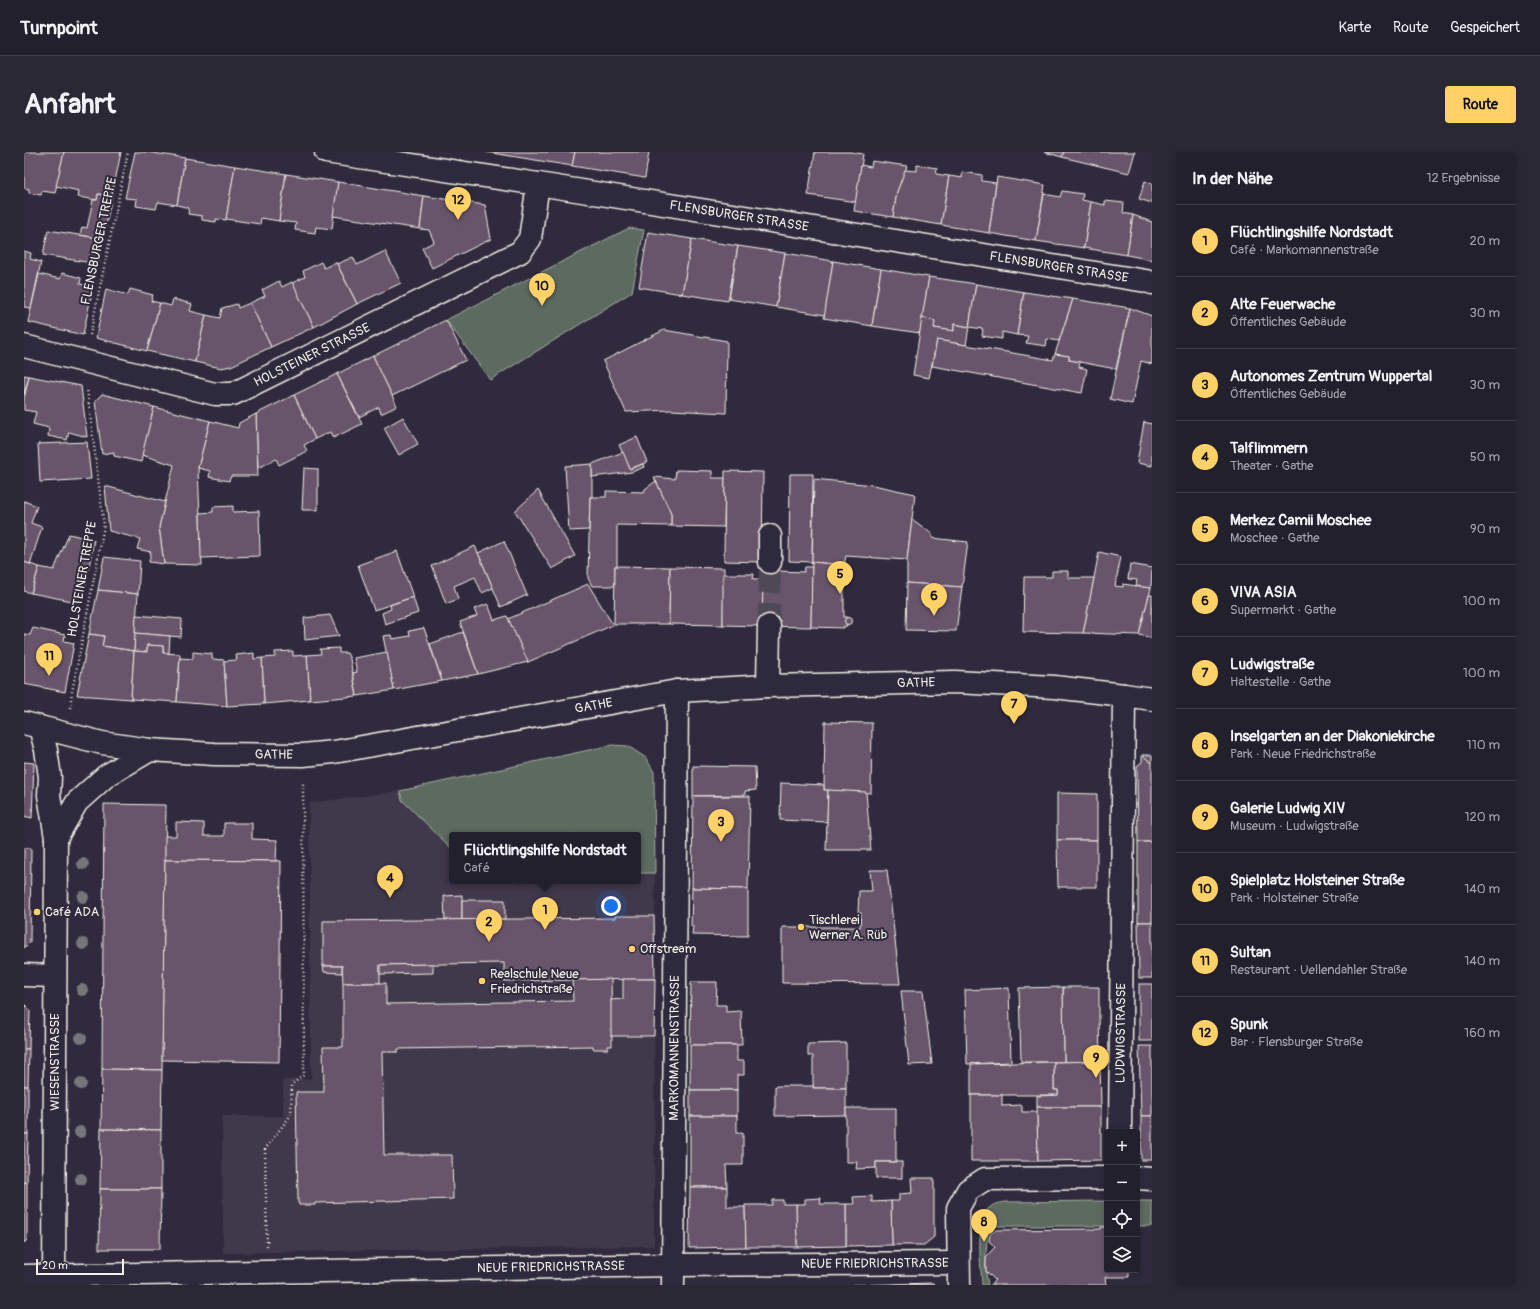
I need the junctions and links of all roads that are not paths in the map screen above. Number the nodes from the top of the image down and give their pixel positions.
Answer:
1 (326, 152) edge
2 (538, 184) junction
3 (1152, 284) edge
4 (24, 346) edge
5 (770, 536) dead end
6 (770, 562) tunnel mouth
7 (769, 626) tunnel mouth
8 (768, 686) junction
9 (677, 691) junction
10 (1124, 695) junction
11 (1152, 699) edge
12 (32, 725) edge
13 (150, 750) junction
14 (56, 838) junction
15 (24, 975) edge
16 (55, 976) junction
17 (1120, 1129) edge
18 (1104, 1178) edge
19 (1140, 1178) edge
20 (1152, 1179) edge
21 (958, 1263) junction
22 (673, 1275) edge
23 (24, 1276) edge
24 (211, 1279) edge
25 (54, 1280) edge
26 (959, 1285) edge

1 - 2 street, FLENSBURGER STRASSE
2 - 3 street, FLENSBURGER STRASSE
2 - 4 street, HOLSTEINER STRASSE
5 - 6 street
7 - 8 street
8 - 9 street, GATHE
8 - 10 street, GATHE
9 - 13 street, GATHE
9 - 22 street, MARKOMANNENSTRASSE
10 - 11 street, GATHE
10 - 17 street, LUDWIGSTRASSE
12 - 13 street, GATHE
12 - 14 street, WIESENSTRASSE
13 - 14 street, WIESENSTRASSE
14 - 16 street, WIESENSTRASSE
15 - 16 street
16 - 25 street, WIESENSTRASSE
18 - 21 street, NEUE FRIEDRICHSTRASSE
19 - 20 street
21 - 22 street, NEUE FRIEDRICHSTRASSE
21 - 26 street, NEUE FRIEDRICHSTRASSE
22 - 24 street, NEUE FRIEDRICHSTRASSE
23 - 25 street, NEUE FRIEDRICHSTRASSE
24 - 25 street, NEUE FRIEDRICHSTRASSE

